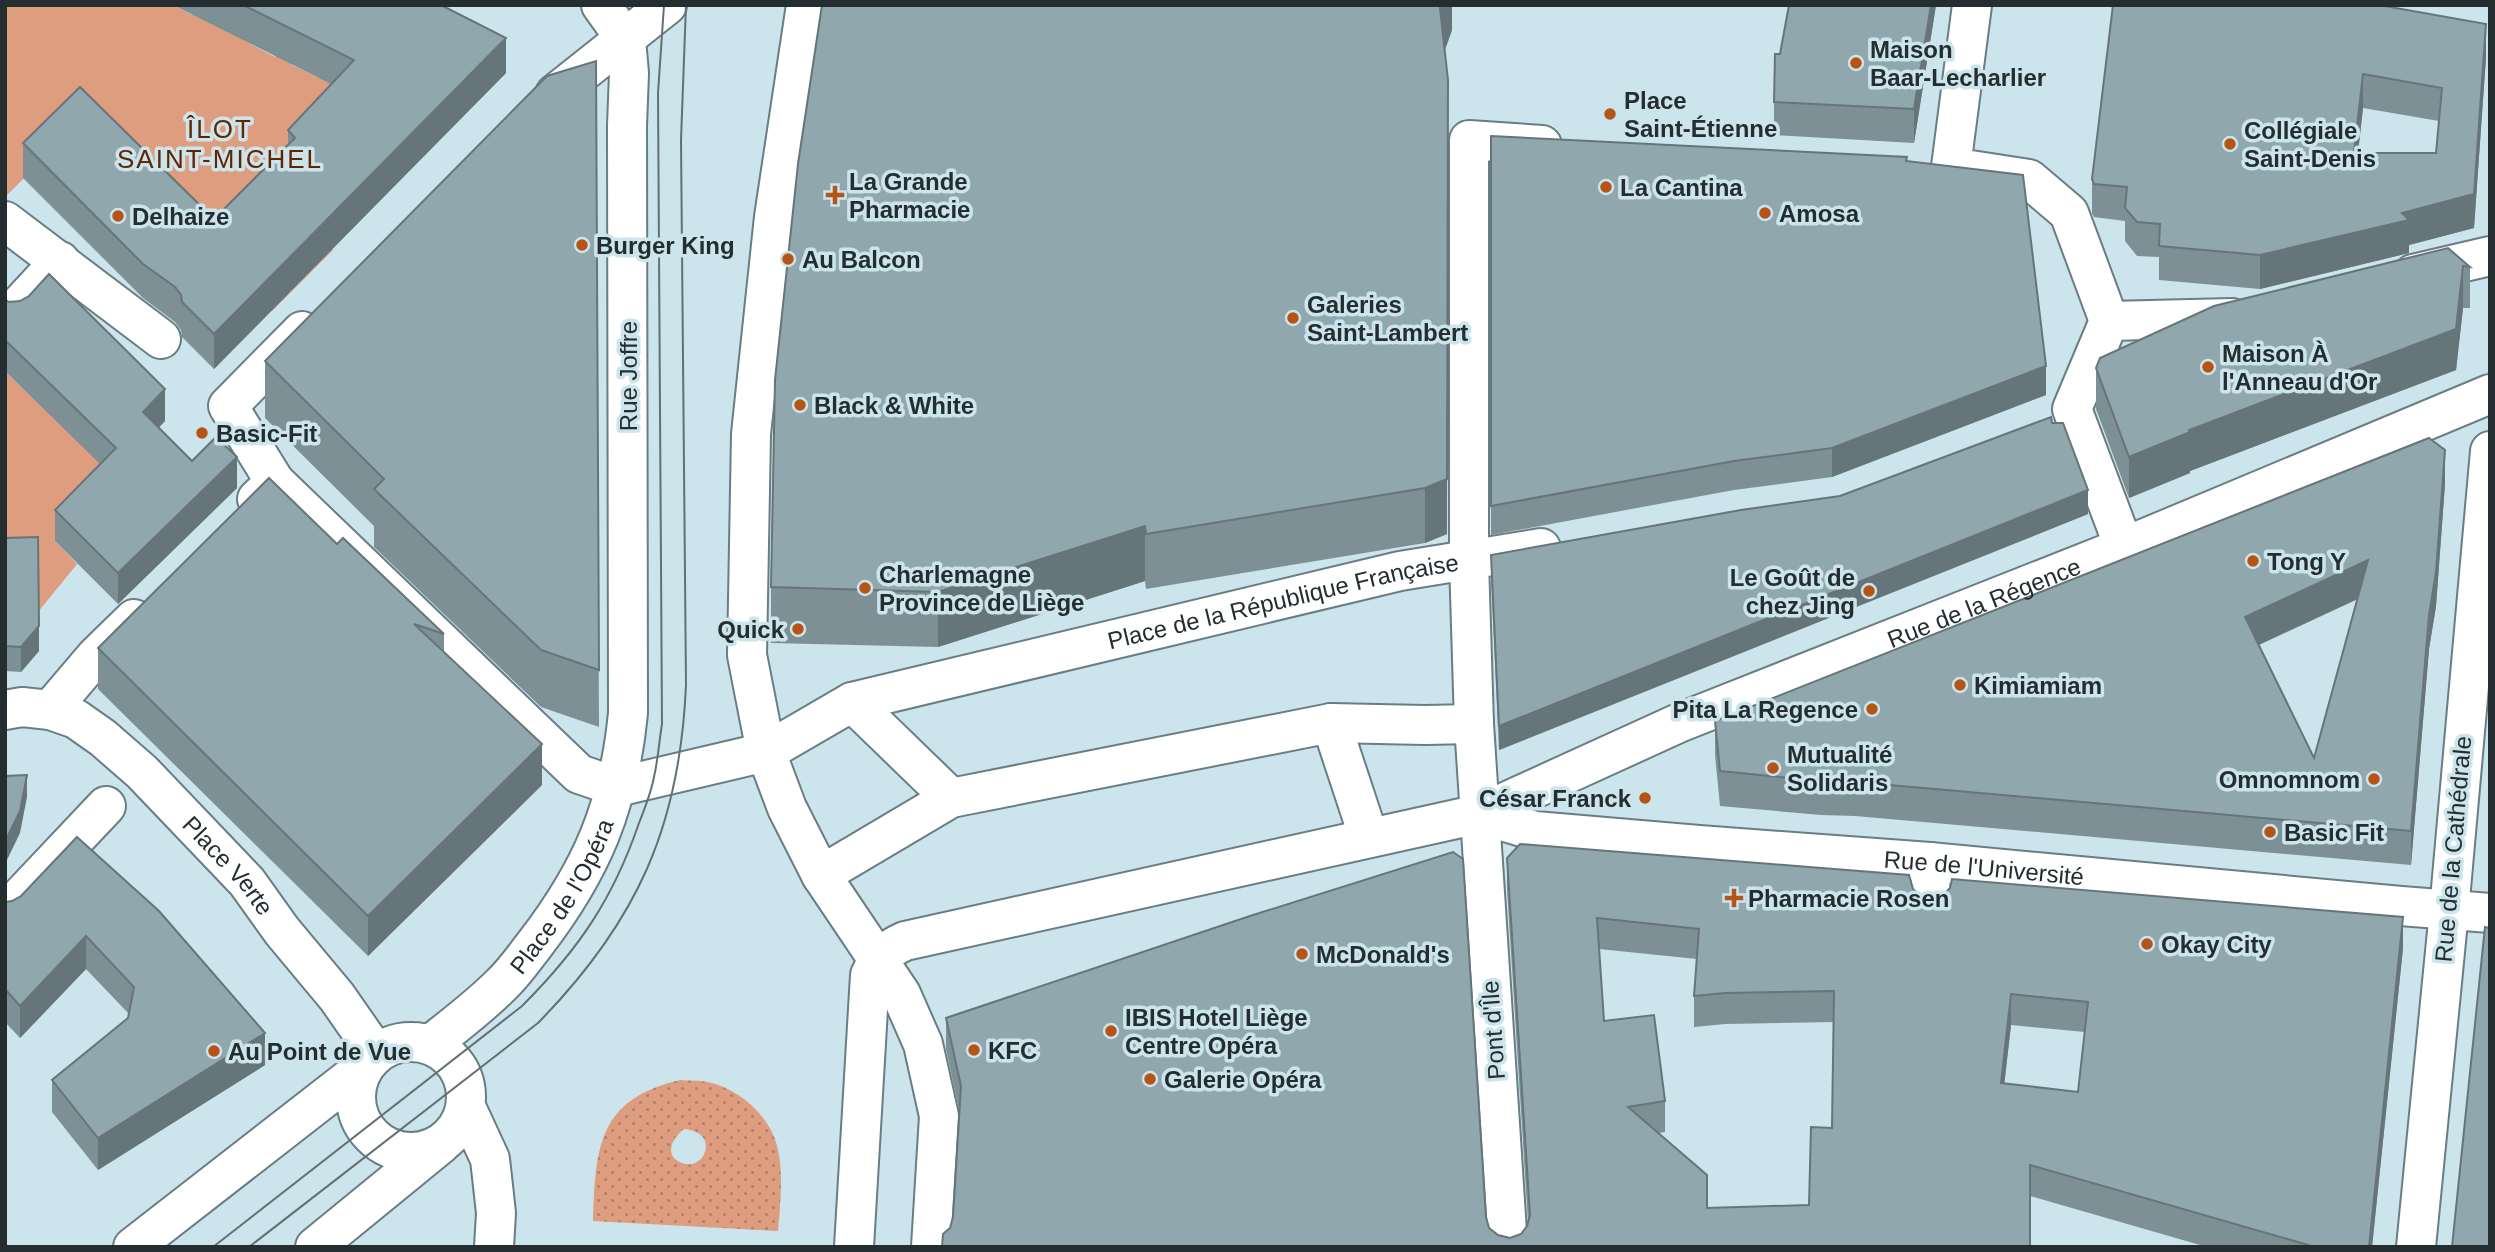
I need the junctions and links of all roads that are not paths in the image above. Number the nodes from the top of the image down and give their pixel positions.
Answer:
1 (601, 5) edge
2 (667, 5) edge
3 (806, 5) edge
4 (1972, 5) edge
5 (626, 40) junction
6 (531, 112) edge
7 (1579, 147) edge
8 (1912, 165) edge
9 (1951, 167) junction
10 (5, 221) edge
11 (2490, 256) edge
12 (60, 261) junction
13 (2384, 281) edge
14 (324, 308) edge
15 (2264, 311) edge
16 (13, 312) edge
17 (2109, 321) junction
18 (161, 339) dead end
19 (2490, 394) edge
20 (2490, 451) edge
21 (275, 482) junction
22 (233, 523) edge
23 (1576, 541) edge
24 (2124, 547) junction
25 (1469, 561) junction
26 (155, 599) edge
27 (852, 702) junction
28 (5, 710) edge
29 (50, 710) junction
30 (628, 713) joint
31 (1331, 723) junction
32 (1474, 724) junction
33 (766, 752) junction
34 (617, 787) junction
35 (951, 798) junction
36 (106, 806) dead end
37 (1479, 814) junction
38 (1369, 838) junction
39 (1930, 862) junction
40 (821, 874) junction
41 (1931, 908) edge
42 (2449, 911) junction
43 (5, 913) edge
44 (2490, 913) edge
45 (885, 953) junction
46 (431, 1044) junction
47 (369, 1060) junction
48 (466, 1107) junction
49 (446, 1140) junction
50 (133, 1247) edge
51 (315, 1247) edge
52 (494, 1247) edge
53 (854, 1247) edge
54 (931, 1247) edge
55 (1508, 1247) edge
56 (2416, 1247) edge

1 - 5 street
2 - 5 street
3 - 33 street
4 - 9 street
5 - 6 street
5 - 30 street, Rue Joffre
7 - 25 street
8 - 9 street
9 - 17 street
10 - 12 street
11 - 13 street
12 - 16 street
12 - 18 street
14 - 21 street
15 - 17 street
17 - 24 street
19 - 24 street, Rue de la Régence
20 - 42 street, Rue de la Cathédrale
21 - 22 street
21 - 34 street
23 - 25 street
24 - 37 street, Rue de la Régence
25 - 27 street, Place de la République Française
25 - 32 street, Place de la République Française
26 - 29 street
27 - 33 street, Place de la République Française
27 - 35 street
28 - 29 street
29 - 47 street, Place Verte
30 - 34 street, Place de l'Opéra
31 - 32 street
31 - 35 street
31 - 38 street
32 - 37 street, Place de la République Française
33 - 34 street, Place de la République Française
33 - 40 street
34 - 46 street, Place de l'Opéra
35 - 40 street
36 - 43 street
37 - 38 street
37 - 39 street, Rue de l'Université
37 - 55 street, Pont d'Île
38 - 45 street
39 - 41 street
39 - 42 street, Rue de l'Université
40 - 45 street
42 - 44 street, Rue de l'Université
42 - 56 street, Rue de la Cathédrale
45 - 53 street
45 - 54 street
46 - 47 street
46 - 48 street
47 - 49 street
47 - 50 street
48 - 49 street
48 - 52 street
49 - 51 street

